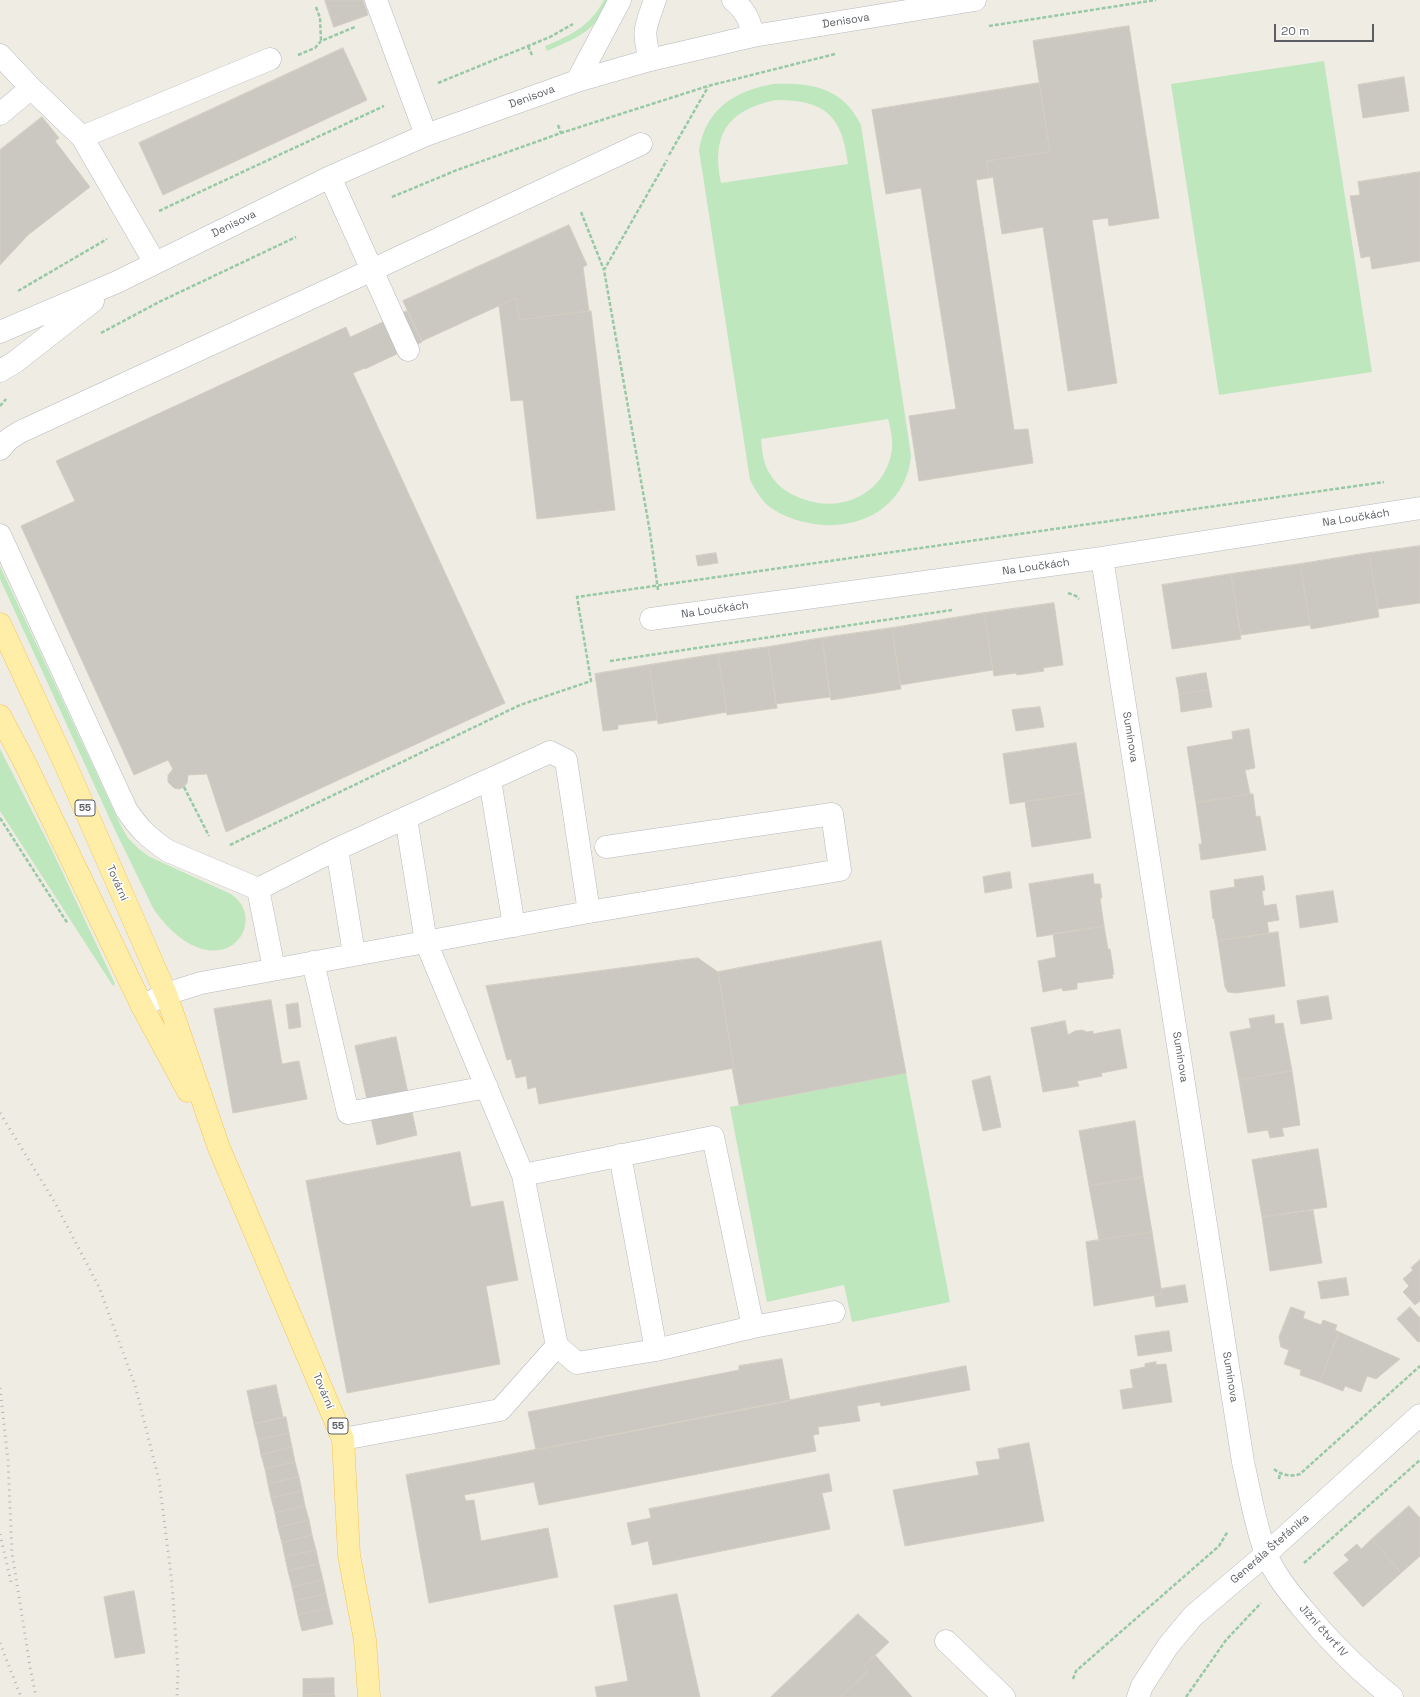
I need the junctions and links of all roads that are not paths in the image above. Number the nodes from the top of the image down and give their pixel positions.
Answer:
1 (376, 0) edge
2 (620, 0) edge
3 (656, 0) edge
4 (733, 0) edge
5 (975, 0) edge
6 (753, 36) junction
7 (0, 55) edge
8 (270, 59) road end
9 (650, 60) junction
10 (577, 81) junction
11 (31, 88) junction
12 (0, 114) edge
13 (426, 135) junction
14 (82, 137) junction
15 (642, 144) dead end
16 (330, 177) junction
17 (155, 263) junction
18 (372, 270) junction
19 (117, 282) junction
20 (0, 332) edge
21 (408, 350) dead end
22 (0, 371) edge
23 (0, 449) edge
24 (1420, 508) edge
25 (0, 535) edge
26 (1102, 558) junction
27 (650, 619) dead end
28 (0, 624) edge
29 (0, 716) edge
30 (490, 780) junction
31 (406, 818) junction
32 (606, 847) dead end
33 (337, 849) junction
34 (258, 889) junction
35 (589, 912) junction
36 (514, 926) junction
37 (426, 942) junction
38 (354, 954) junction
39 (313, 962) junction
40 (274, 970) junction
41 (166, 994) junction
42 (142, 1006) junction
43 (487, 1087) junction
44 (219, 1148) junction
45 (620, 1155) junction
46 (523, 1175) junction
47 (834, 1312) dead end
48 (753, 1327) junction
49 (557, 1346) junction
50 (656, 1350) junction
51 (1420, 1415) edge
52 (343, 1439) junction
53 (1266, 1554) junction
54 (946, 1641) dead end
55 (369, 1697) edge
56 (1004, 1697) edge
57 (1138, 1697) edge
58 (1392, 1697) edge

1 - 13 street
2 - 10 street
3 - 9 street
4 - 6 street
5 - 6 street, Denisova
6 - 9 street, Denisova
7 - 11 street
8 - 14 street
9 - 10 street, Denisova
10 - 13 street, Denisova
11 - 12 street
11 - 14 street
13 - 16 street, Denisova
14 - 17 street
15 - 18 street
16 - 17 street, Denisova
16 - 18 street
17 - 19 street, Denisova
18 - 21 street
18 - 23 street
19 - 20 street, Denisova
19 - 22 street, Denisova
24 - 26 street, Na Loučkách
25 - 34 street
26 - 27 street, Na Loučkách
26 - 53 street, Sumínova
28 - 41 main road, Tovární / 55
29 - 42 main road, Tovární / 55
30 - 31 street
30 - 35 street
30 - 36 street
31 - 33 street
31 - 37 street
32 - 35 street
33 - 34 street
33 - 38 street
34 - 40 street
35 - 36 street
36 - 37 street
37 - 38 street
37 - 43 street
38 - 39 street
39 - 40 street
39 - 43 street
40 - 41 street
41 - 42 street
41 - 44 main road, Tovární / 55
42 - 44 main road, Tovární / 55
43 - 46 street
44 - 52 main road, Tovární / 55
45 - 46 street
45 - 48 street
45 - 50 street
46 - 49 street
47 - 48 street
48 - 50 street
49 - 50 street
49 - 52 street
51 - 53 street, Generála Štefánika
52 - 55 main road, Tovární / 55
53 - 57 street, Generála Štefánika
53 - 58 street, Jižní čtvrť IV
54 - 56 street

